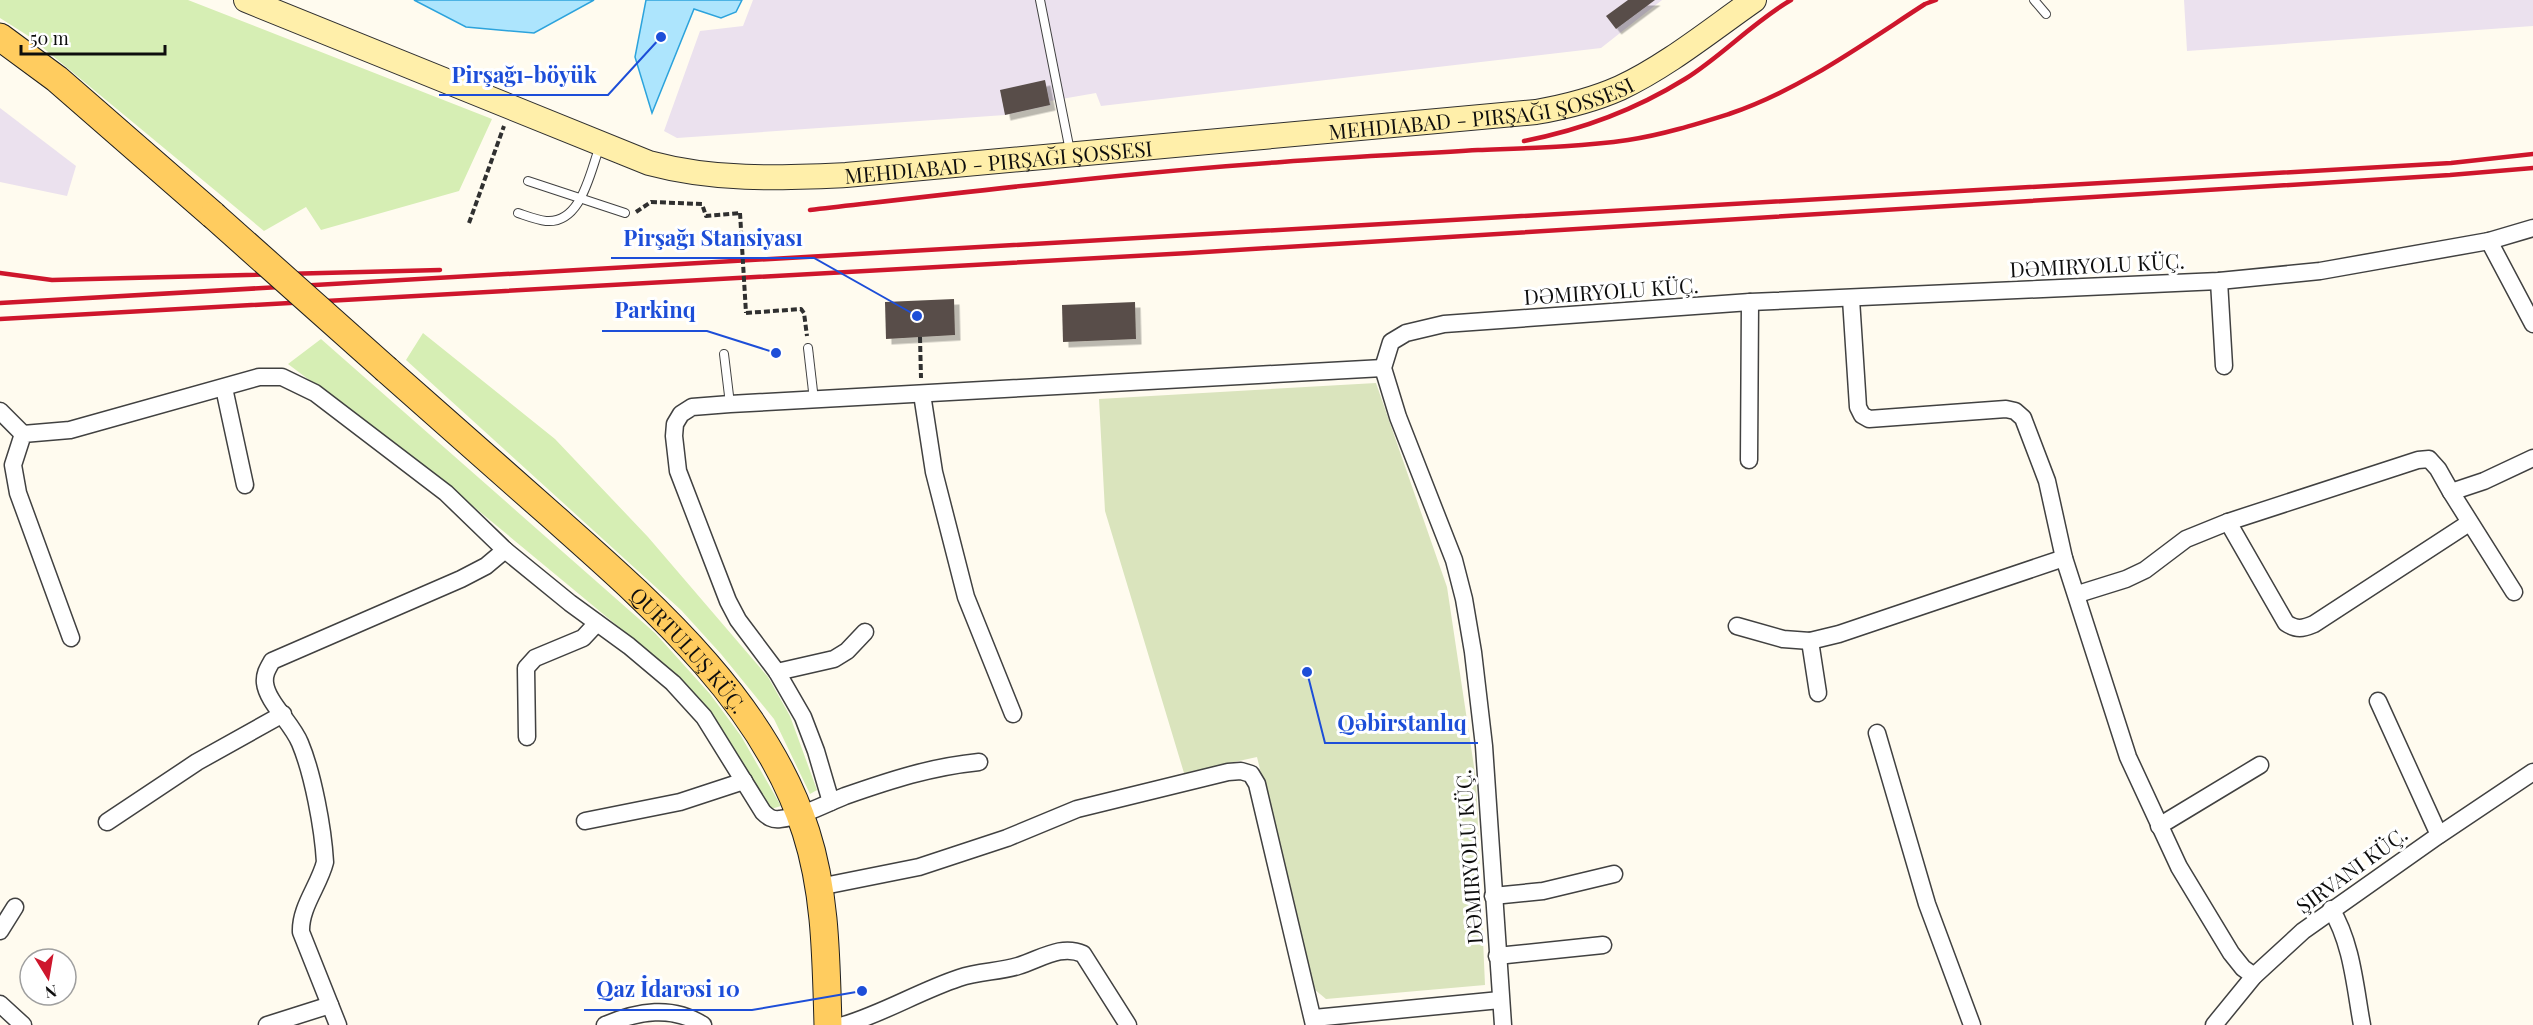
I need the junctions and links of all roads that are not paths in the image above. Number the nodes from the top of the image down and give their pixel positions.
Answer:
1 (246, 0) edge
2 (1040, 0) edge
3 (1754, 0) edge
4 (2034, 0) edge
5 (2046, 14) dead end
6 (0, 37) edge
7 (600, 146) junction
8 (1071, 154) junction
9 (528, 181) dead end
10 (580, 199) junction
11 (518, 213) dead end
12 (625, 213) road end
13 (2533, 228) edge
14 (2489, 241) junction
15 (2219, 281) junction
16 (1851, 298) junction
17 (1750, 303) junction
18 (2533, 324) edge
19 (808, 348) road end
20 (724, 354) dead end
21 (2224, 366) dead end
22 (1383, 368) junction
23 (224, 388) junction
24 (922, 394) junction
25 (814, 400) junction
26 (730, 404) junction
27 (0, 411) edge
28 (23, 434) junction
29 (2533, 458) edge
30 (1749, 460) dead end
31 (245, 485) dead end
32 (2451, 492) junction
33 (2228, 522) junction
34 (2469, 523) junction
35 (505, 550) junction
36 (2064, 558) junction
37 (2514, 592) dead end
38 (2078, 594) junction
39 (597, 623) junction
40 (1737, 626) dead end
41 (865, 632) dead end
42 (71, 638) dead end
43 (1809, 641) junction
44 (777, 672) junction
45 (1818, 693) dead end
46 (2378, 701) dead end
47 (283, 714) junction
48 (1012, 714) dead end
49 (1877, 733) dead end
50 (527, 737) dead end
51 (979, 762) dead end
52 (2260, 765) dead end
53 (2533, 772) edge
54 (744, 781) junction
55 (831, 802) junction
56 (800, 814) junction
57 (585, 821) dead end
58 (107, 822) dead end
59 (2158, 826) junction
60 (2439, 835) junction
61 (1614, 874) dead end
62 (819, 886) junction
63 (1493, 896) junction
64 (15, 907) dead end
65 (2331, 909) junction
66 (0, 931) edge
67 (1603, 945) dead end
68 (1497, 956) junction
69 (2254, 976) junction
70 (1500, 999) junction
71 (0, 1004) edge
72 (330, 1005) junction
73 (1314, 1021) edge
74 (23, 1025) edge
75 (267, 1025) edge
76 (338, 1025) edge
77 (605, 1025) edge
78 (703, 1025) edge
79 (828, 1025) edge
80 (844, 1025) edge
81 (1128, 1025) edge
82 (1503, 1025) edge
83 (1972, 1025) edge
84 (2214, 1025) edge
85 (2362, 1025) edge

1 - 7 main road
2 - 8 lane
3 - 8 main road
4 - 5 lane
6 - 56 main road, QURTULUŞ KÜÇ., bridge
7 - 8 main road
7 - 10 lane
9 - 10 lane
10 - 11 lane
10 - 12 lane
13 - 14 street, DƏMIRYOLU KÜÇ.
14 - 15 street, DƏMIRYOLU KÜÇ.
14 - 18 street
15 - 16 street, DƏMIRYOLU KÜÇ.
15 - 21 street
16 - 17 street, DƏMIRYOLU KÜÇ.
16 - 36 street
17 - 22 street, DƏMIRYOLU KÜÇ.
17 - 30 street
19 - 25 lane
20 - 26 lane
22 - 24 street
22 - 63 street, DƏMIRYOLU KÜÇ.
23 - 28 street
23 - 31 street
23 - 35 street
24 - 25 street
24 - 48 street
25 - 26 street
26 - 44 street
27 - 28 street
28 - 42 street
29 - 32 street
32 - 33 street
32 - 34 street
33 - 34 street
33 - 38 street
34 - 37 street
35 - 39 street
35 - 47 street
36 - 38 street
36 - 43 street
38 - 59 street
39 - 50 street
39 - 54 street
40 - 43 street
41 - 44 street
43 - 45 street
44 - 55 street
46 - 60 street
47 - 58 street
47 - 72 street
49 - 83 street
51 - 55 street
52 - 59 street
53 - 60 street, ŞIRVANI KÜÇ.
54 - 56 street
54 - 57 street
55 - 56 street
56 - 62 main road, QURTULUŞ KÜÇ.
59 - 69 street
60 - 65 street, ŞIRVANI KÜÇ.
61 - 63 street
62 - 73 street
62 - 79 main road, QURTULUŞ KÜÇ.
63 - 68 street, DƏMIRYOLU KÜÇ.
64 - 66 street
65 - 69 street, ŞIRVANI KÜÇ.
65 - 85 street
67 - 68 street
68 - 70 street, DƏMIRYOLU KÜÇ.
69 - 84 street, ŞIRVANI KÜÇ.
70 - 73 street
70 - 82 street, DƏMIRYOLU KÜÇ.
71 - 74 street
72 - 75 street
72 - 76 street
77 - 78 street
80 - 81 street

